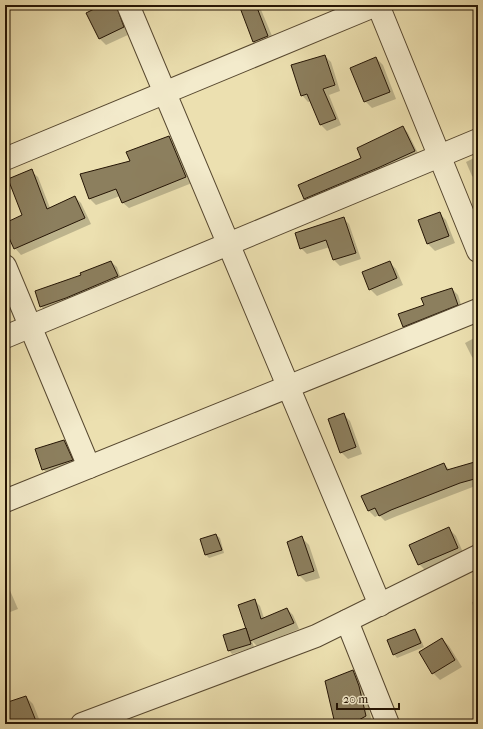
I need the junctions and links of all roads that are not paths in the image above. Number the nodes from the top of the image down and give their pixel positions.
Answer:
1 (128, 5) edge
2 (377, 5) edge
3 (165, 93) junction
4 (478, 140) edge
5 (440, 156) junction
6 (5, 160) edge
7 (228, 244) junction
8 (478, 251) edge
9 (5, 266) edge
10 (478, 310) edge
11 (30, 326) junction
12 (5, 337) edge
13 (288, 386) junction
14 (89, 467) junction
15 (5, 501) edge
16 (478, 556) edge
17 (380, 604) junction
18 (347, 621) junction
19 (82, 724) edge
20 (388, 724) edge

1 - 3 street
2 - 3 street
2 - 5 street
3 - 6 street
3 - 7 street
4 - 5 street
5 - 7 street
5 - 8 street
7 - 11 street
7 - 13 street
9 - 11 street
10 - 13 street
11 - 12 street
11 - 14 street
13 - 14 street
13 - 17 street
14 - 15 street
16 - 17 street
17 - 18 street
18 - 19 street
18 - 20 street

